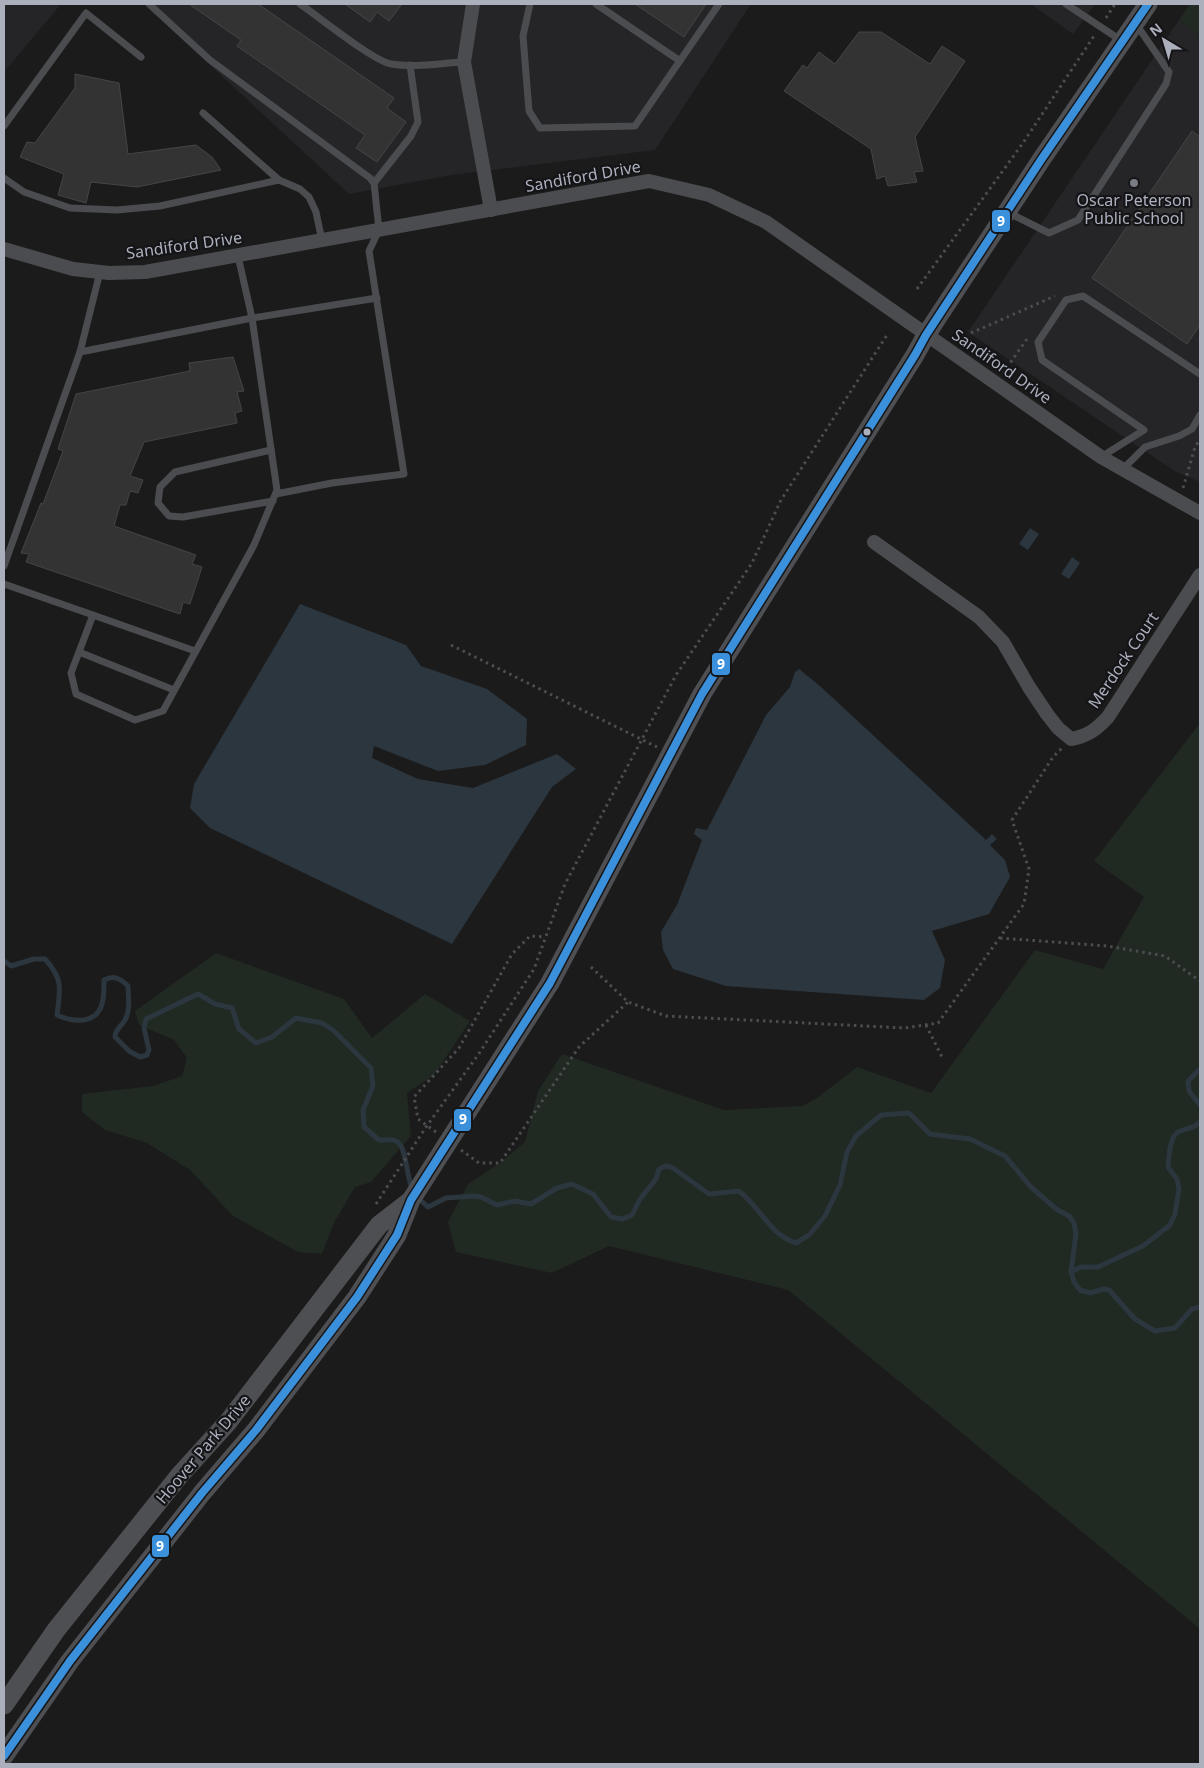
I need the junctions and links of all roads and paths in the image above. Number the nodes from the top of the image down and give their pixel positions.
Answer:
1 (149, 4) edge
2 (300, 4) edge
3 (473, 4) edge
4 (530, 4) edge
5 (596, 4) edge
6 (719, 4) edge
7 (1066, 4) edge
8 (1115, 4) edge
9 (1148, 4) edge
10 (1135, 22) junction
11 (1100, 27) junction
12 (1123, 41) junction
13 (141, 57) dead end
14 (680, 61) junction
15 (464, 62) junction
16 (410, 66) junction
17 (203, 113) dead end
18 (4, 126) edge
19 (4, 178) edge
20 (279, 180) junction
21 (374, 183) junction
22 (491, 210) junction
23 (1007, 212) junction
24 (379, 230) junction
25 (322, 240) junction
26 (4, 249) edge
27 (238, 256) junction
28 (100, 272) junction
29 (918, 290) dead end
30 (377, 298) junction
31 (1054, 301) dead end
32 (252, 318) junction
33 (971, 333) dead end
34 (887, 335) dead end
35 (926, 335) junction
36 (1028, 338) dead end
37 (80, 352) junction
38 (1200, 374) edge
39 (996, 384) junction
40 (1200, 415) edge
41 (1200, 439) edge
42 (271, 450) junction
43 (1102, 457) junction
44 (1123, 469) junction
45 (274, 497) junction
46 (1180, 501) junction
47 (1200, 513) edge
48 (874, 542) dead end
49 (4, 566) edge
50 (1200, 575) edge
51 (4, 584) edge
52 (93, 615) junction
53 (451, 644) dead end
54 (195, 651) junction
55 (79, 652) junction
56 (174, 690) junction
57 (642, 739) junction
58 (1071, 739) junction
59 (670, 754) junction
60 (999, 938) junction
61 (591, 967) dead end
62 (1200, 981) edge
63 (926, 1025) junction
64 (942, 1059) dead end
65 (382, 1196) dead end
66 (411, 1200) junction
67 (4, 1705) edge
68 (4, 1756) edge

1 - 21 lane
2 - 16 lane
3 - 15 street
4 - 14 lane
5 - 14 lane
6 - 14 lane
7 - 11 lane
8 - 11 path
9 - 10 street, Hoover Park Drive
10 - 12 street, Hoover Park Drive
10 - 23 lane
11 - 12 lane
11 - 29 path
12 - 23 street, Hoover Park Drive
13 - 18 lane
15 - 16 lane
15 - 22 street
16 - 21 lane
17 - 20 lane
19 - 20 lane
20 - 25 lane
21 - 24 lane
22 - 24 street, Sandiford Drive
22 - 35 street, Sandiford Drive
23 - 35 street, Hoover Park Drive
24 - 25 street, Sandiford Drive
24 - 30 lane
25 - 27 street, Sandiford Drive
26 - 28 street, Sandiford Drive
27 - 28 street, Sandiford Drive
27 - 32 lane
28 - 37 lane
30 - 32 lane
30 - 45 lane
31 - 33 path
32 - 37 lane
32 - 42 lane
34 - 57 path
35 - 39 street, Sandiford Drive
35 - 59 street, Hoover Park Drive
36 - 39 path
37 - 49 lane
38 - 43 lane
39 - 43 street, Sandiford Drive
40 - 44 lane
41 - 46 path
42 - 45 lane
42 - 45 lane
43 - 44 street, Sandiford Drive
44 - 46 street, Sandiford Drive
45 - 54 lane
46 - 47 street, Sandiford Drive
48 - 58 street
50 - 58 street, Merdock Court
51 - 52 lane
52 - 54 lane
52 - 55 lane
53 - 57 path
54 - 56 lane
55 - 56 lane
55 - 56 lane
57 - 59 path
57 - 65 path
58 - 60 path
59 - 66 street, Hoover Park Drive
60 - 62 path
60 - 63 path
61 - 63 path
63 - 64 path
66 - 67 street, Hoover Park Drive
66 - 68 street, Hoover Park Drive

